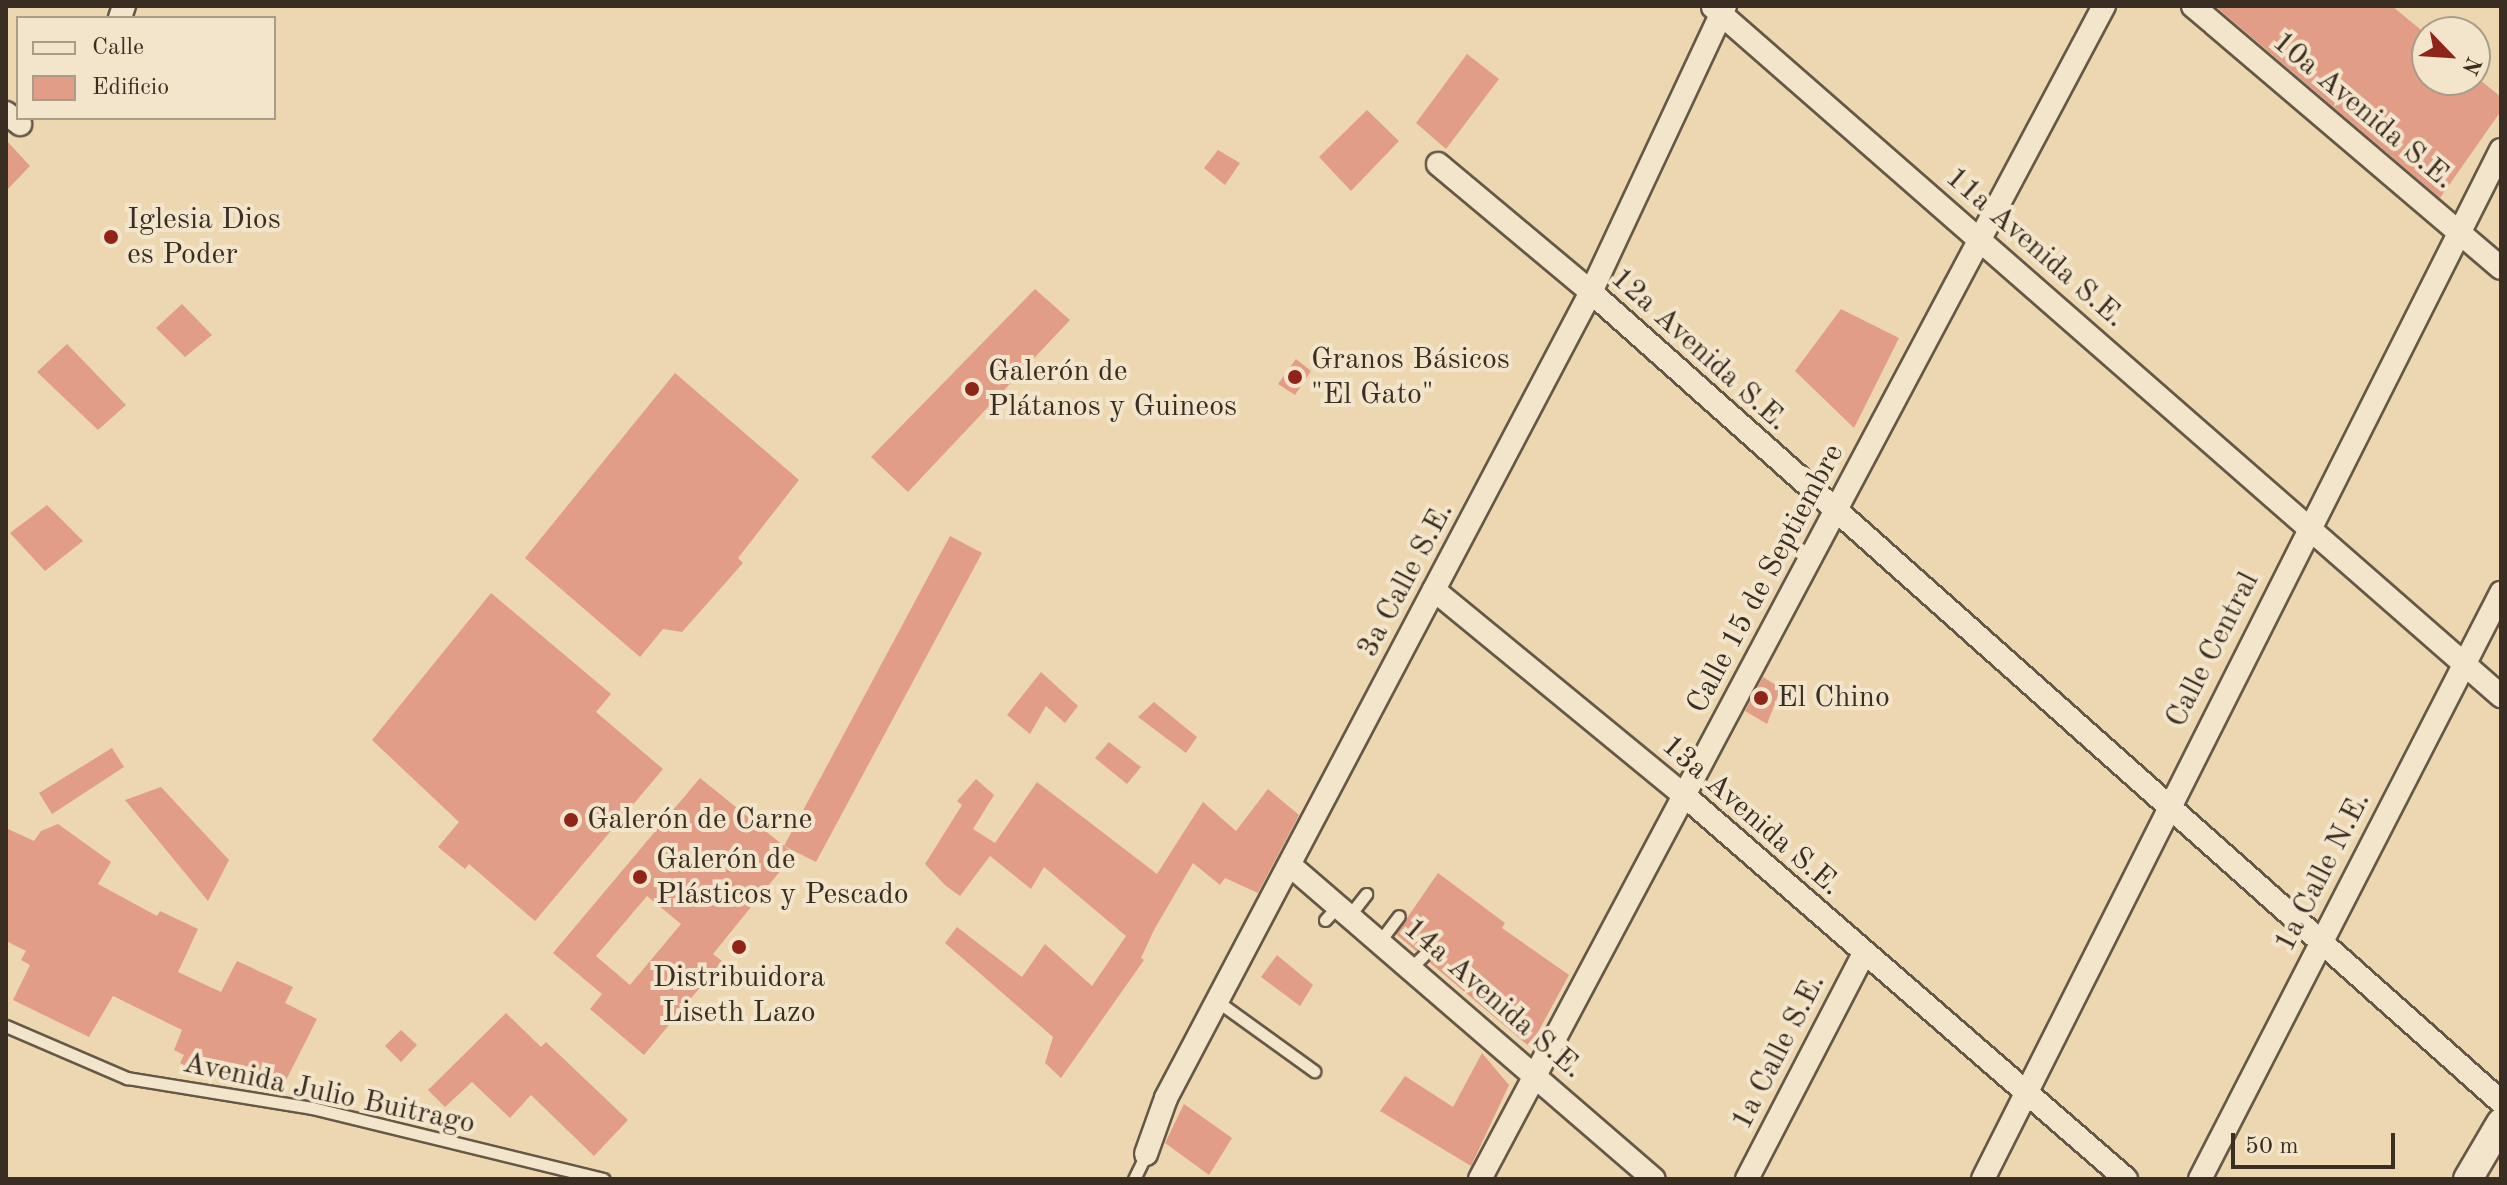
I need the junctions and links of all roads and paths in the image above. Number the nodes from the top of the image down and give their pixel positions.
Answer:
1 (2104, 6) edge
2 (2193, 6) edge
3 (1720, 9) edge
4 (2501, 150) edge
5 (1438, 164) dead end
6 (2458, 231) junction
7 (1980, 239) junction
8 (2501, 268) edge
9 (1591, 292) junction
10 (1835, 513) junction
11 (2307, 530) junction
12 (1434, 590) junction
13 (2501, 593) edge
14 (2464, 667) junction
15 (2501, 696) edge
16 (1685, 796) junction
17 (2168, 807) junction
18 (1291, 866) junction
19 (1366, 894) dead end
20 (1337, 914) junction
21 (1399, 916) dead end
22 (1380, 941) junction
23 (2320, 942) junction
24 (1864, 953) junction
25 (1217, 1001) junction
26 (6, 1026) edge
27 (1314, 1071) dead end
28 (1535, 1075) junction
29 (2027, 1090) junction
30 (2501, 1102) edge
31 (2501, 1123) edge
32 (1146, 1154) joint
33 (1980, 1174) edge
34 (603, 1179) edge
35 (1134, 1179) edge
36 (1480, 1179) edge
37 (1654, 1179) edge
38 (1747, 1179) edge
39 (2126, 1179) edge
40 (2200, 1179) edge
41 (2468, 1179) edge

1 - 7 street, Calle 15 de Septiembre
2 - 6 street, 10a Avenida S.E.
3 - 7 street, 11a Avenida S.E.
3 - 9 street, 3a Calle S.E.
4 - 6 street, Calle Central
5 - 9 street, 12a Avenida S.E.
6 - 8 street, 10a Avenida S.E.
6 - 11 street, Calle Central
7 - 10 street, Calle 15 de Septiembre
7 - 11 street, 11a Avenida S.E.
9 - 10 street, 12a Avenida S.E.
9 - 12 street, 3a Calle S.E.
10 - 16 street, Calle 15 de Septiembre
10 - 17 street, 12a Avenida S.E.
11 - 14 street, 11a Avenida S.E.
11 - 17 street, Calle Central
12 - 16 street, 13a Avenida S.E.
12 - 18 street, 3a Calle S.E.
13 - 14 street, 1a Calle N.E.
14 - 15 street, 11a Avenida S.E.
14 - 23 street, 1a Calle N.E.
16 - 24 street, 13a Avenida S.E.
16 - 28 street, Calle 15 de Septiembre
17 - 23 street, 12a Avenida S.E.
17 - 29 street, Calle Central
18 - 20 street, 14a Avenida S.E.
18 - 25 street, 3a Calle S.E.
19 - 20 lane
20 - 22 street, 14a Avenida S.E.
21 - 22 lane
22 - 28 street, 14a Avenida S.E.
23 - 30 street, 12a Avenida S.E.
23 - 40 street, 1a Calle N.E.
24 - 29 street, 13a Avenida S.E.
24 - 38 street, 1a Calle S.E.
25 - 27 lane
25 - 32 street, 3a Calle S.E.
26 - 34 lane, Avenida Julio Buitrago
28 - 36 street, Calle 15 de Septiembre
28 - 37 street, 14a Avenida S.E.
29 - 33 street, Calle Central
29 - 39 street, 13a Avenida S.E.
31 - 41 street
32 - 35 lane, 3a Calle S.E.

